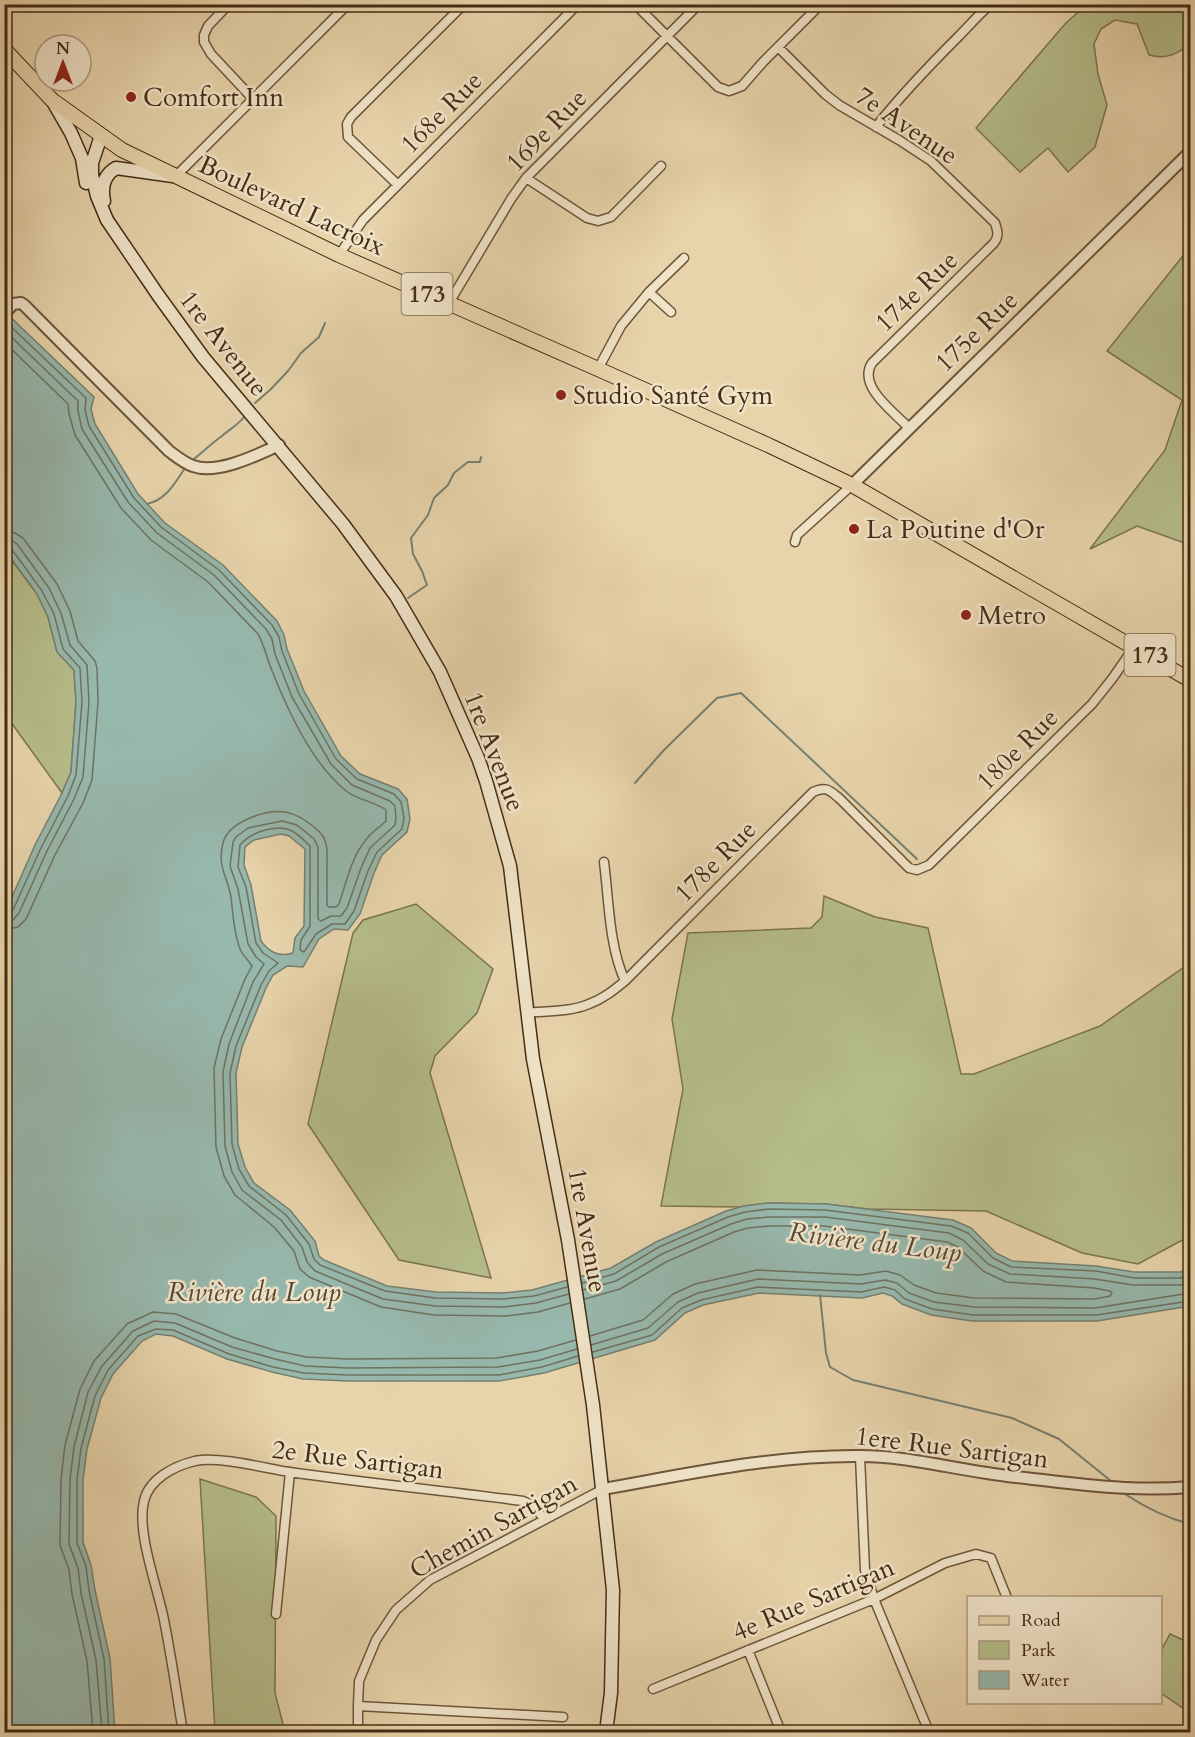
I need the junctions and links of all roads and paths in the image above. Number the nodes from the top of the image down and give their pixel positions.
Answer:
1 (230, 4) edge
2 (348, 4) edge
3 (464, 4) edge
4 (578, 4) edge
5 (635, 4) edge
6 (699, 4) edge
7 (821, 4) edge
8 (991, 4) edge
9 (667, 36) junction
10 (779, 48) junction
11 (4, 50) edge
12 (51, 100) junction
13 (254, 100) junction
14 (876, 127) junction
15 (101, 136) junction
16 (1191, 152) edge
17 (661, 166) dead end
18 (176, 176) junction
19 (526, 178) junction
20 (398, 185) junction
21 (107, 220) junction
22 (994, 243) joint
23 (339, 255) junction
24 (684, 258) dead end
25 (649, 292) junction
26 (448, 303) junction
27 (671, 312) dead end
28 (4, 314) edge
29 (598, 369) junction
30 (909, 428) junction
31 (279, 445) junction
32 (852, 484) junction
33 (795, 542) dead end
34 (1135, 646) junction
35 (1191, 680) edge
36 (604, 862) dead end
37 (917, 870) joint
38 (625, 981) junction
39 (527, 1013) junction
40 (860, 1456) junction
41 (290, 1472) junction
42 (1191, 1487) edge
43 (603, 1489) junction
44 (544, 1519) junction
45 (1006, 1596) edge
46 (874, 1599) junction
47 (276, 1614) dead end
48 (748, 1650) junction
49 (653, 1689) dead end
50 (358, 1706) junction
51 (563, 1717) dead end
52 (183, 1732) edge
53 (358, 1732) edge
54 (606, 1732) edge
55 (781, 1732) edge
56 (929, 1732) edge

1 - 13 street
2 - 13 street
3 - 20 street
4 - 20 street, 168e Rue
5 - 9 street
6 - 9 street, 169e Rue
7 - 10 street
8 - 14 street
9 - 10 street
9 - 19 street, 169e Rue
10 - 14 street, 7e Avenue
11 - 12 main road, Boulevard Lacroix / 173
12 - 15 main road, Boulevard Lacroix / 173
12 - 21 main road
13 - 18 street
14 - 22 street, 7e Avenue
15 - 18 main road, Boulevard Lacroix / 173
15 - 21 main road, 1re Avenue
16 - 30 street, 175e Rue
17 - 19 street
18 - 21 main road
18 - 23 main road, Boulevard Lacroix / 173
19 - 26 street, 169e Rue
20 - 23 street, 168e Rue
21 - 31 main road, 1re Avenue
22 - 30 street, 174e Rue
23 - 26 main road, Boulevard Lacroix / 173
24 - 25 street
25 - 27 street
25 - 29 street
26 - 29 main road, Boulevard Lacroix / 173
28 - 31 street
29 - 32 main road, Boulevard Lacroix / 173
30 - 32 street, 175e Rue
31 - 39 main road, 1re Avenue
32 - 33 street, 175e Rue
32 - 34 main road, Boulevard Lacroix / 173
34 - 35 main road, Boulevard Lacroix / 173
34 - 37 street, 180e Rue
36 - 38 street
37 - 38 street, 178e Rue
38 - 39 street, 178e Rue
39 - 43 main road, 1re Avenue
40 - 42 street, 1ere Rue Sartigan
40 - 43 street, 1ere Rue Sartigan
40 - 46 street
41 - 44 street, 2e Rue Sartigan
41 - 47 street
41 - 52 street, 2e Rue Sartigan
43 - 44 street, Chemin Sartigan
43 - 54 main road, 1re Avenue
44 - 50 street, Chemin Sartigan
45 - 46 street, 4e Rue Sartigan
46 - 48 street, 4e Rue Sartigan
46 - 56 street
48 - 49 street, 4e Rue Sartigan
48 - 55 street
50 - 51 street
50 - 53 street, Chemin Sartigan

